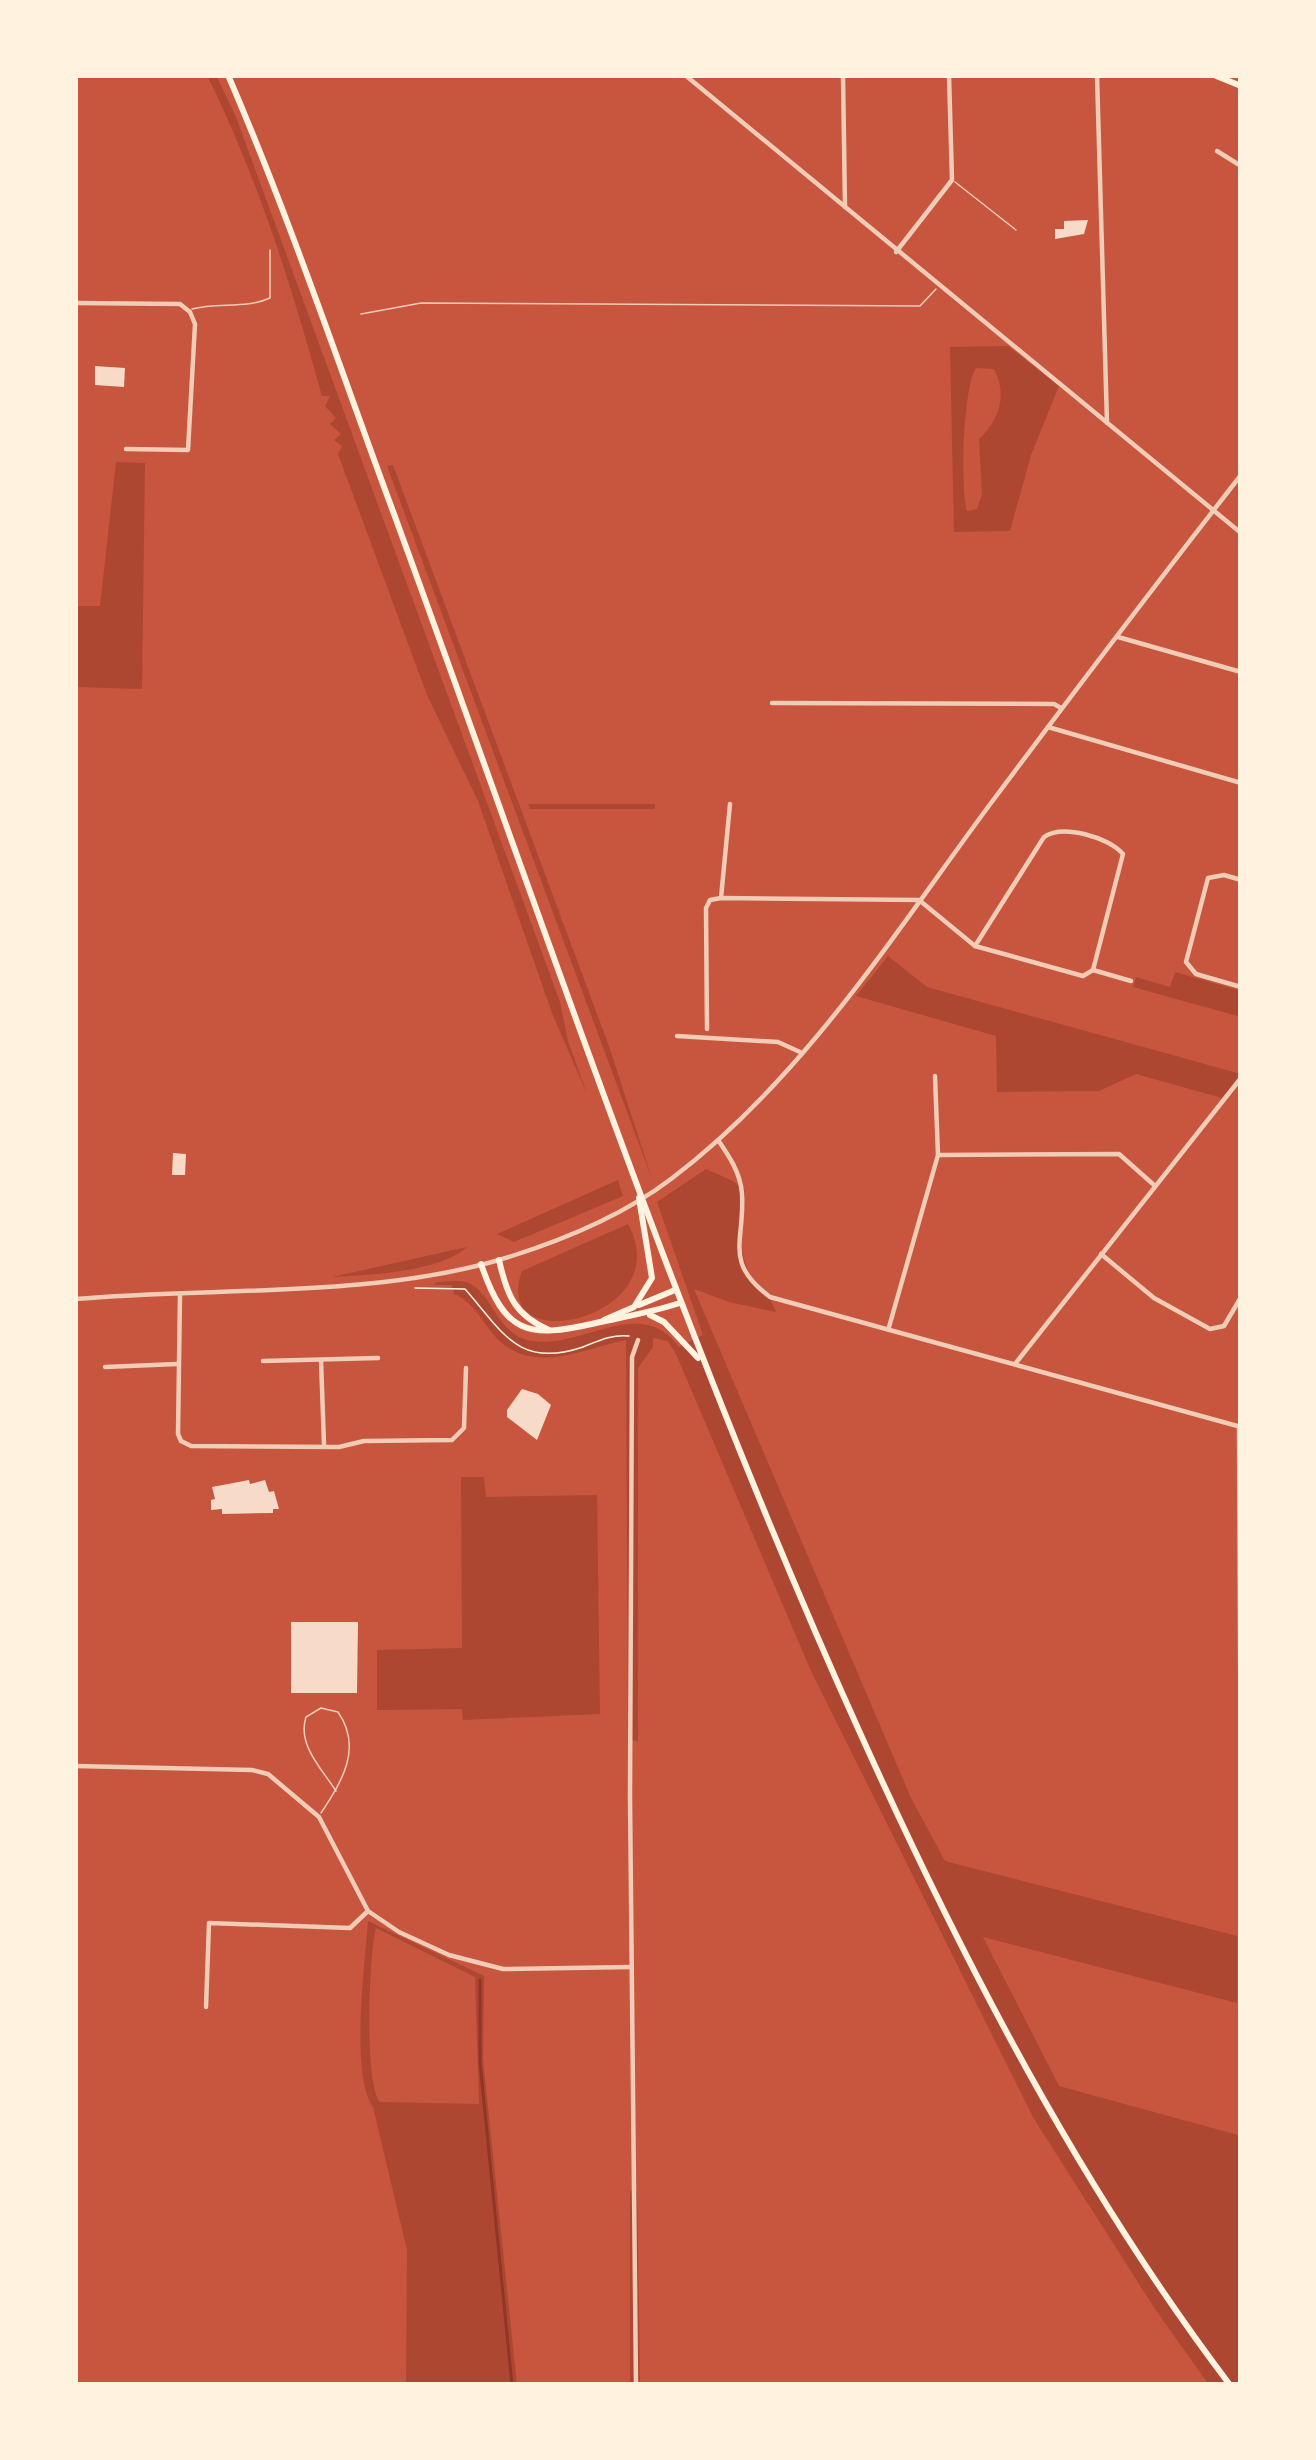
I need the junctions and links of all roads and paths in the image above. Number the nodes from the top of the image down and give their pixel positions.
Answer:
1 (228, 75) edge
2 (685, 75) edge
3 (843, 75) edge
4 (950, 75) edge
5 (1097, 75) edge
6 (1214, 75) edge
7 (1241, 86) edge
8 (1217, 151) dead end
9 (1241, 166) edge
10 (952, 180) junction
11 (844, 208) junction
12 (1016, 230) dead end
13 (270, 250) dead end
14 (896, 252) junction
15 (939, 286) junction
16 (75, 303) edge
17 (190, 311) junction
18 (361, 314) dead end
19 (1107, 423) junction
20 (126, 449) dead end
21 (1241, 475) edge
22 (1213, 511) junction
23 (1241, 533) edge
24 (1118, 638) junction
25 (1241, 672) edge
26 (772, 704) dead end
27 (1061, 708) junction
28 (1048, 727) junction
29 (1241, 783) edge
30 (730, 804) dead end
31 (1241, 880) edge
32 (721, 898) junction
33 (919, 900) junction
34 (975, 946) junction
35 (1093, 970) junction
36 (1131, 981) dead end
37 (1241, 987) edge
38 (707, 1029) dead end
39 (677, 1036) dead end
40 (800, 1052) junction
41 (935, 1076) dead end
42 (1240, 1077) edge
43 (718, 1141) junction
44 (938, 1155) junction
45 (1154, 1184) junction
46 (639, 1192) junction
47 (1100, 1255) junction
48 (499, 1260) junction
49 (481, 1264) junction
50 (675, 1290) junction
51 (180, 1292) junction
52 (1241, 1297) edge
53 (75, 1299) edge
54 (680, 1303) junction
55 (634, 1306) junction
56 (646, 1314) junction
57 (595, 1324) junction
58 (889, 1329) junction
59 (553, 1332) junction
60 (638, 1340) dead end
61 (378, 1358) dead end
62 (321, 1360) junction
63 (263, 1361) dead end
64 (701, 1361) junction
65 (179, 1364) junction
66 (1015, 1364) junction
67 (105, 1367) dead end
68 (466, 1368) dead end
69 (1240, 1427) edge
70 (324, 1446) junction
71 (1241, 1664) edge
72 (75, 1766) edge
73 (336, 1791) junction
74 (1241, 1815) edge
75 (319, 1816) junction
76 (1241, 1830) edge
77 (368, 1910) junction
78 (632, 1967) junction
79 (206, 2007) dead end
80 (636, 2385) edge
81 (1230, 2385) edge

1 - 46 main road
2 - 11 street
3 - 11 street
4 - 10 street
5 - 19 street
6 - 7 main road
8 - 9 street
10 - 12 lane
10 - 14 street
11 - 14 street
13 - 17 lane
14 - 15 street
15 - 18 lane
15 - 19 street
16 - 17 street
17 - 20 street
19 - 22 street
21 - 22 street
22 - 23 street
22 - 24 street
24 - 25 street
24 - 27 street
26 - 27 street
27 - 28 street
28 - 29 street
28 - 33 street
30 - 32 street
31 - 37 street
32 - 33 street
32 - 38 street
33 - 34 street
33 - 40 street
34 - 35 street
34 - 35 street
35 - 36 street
39 - 40 street
40 - 43 street
41 - 44 street
42 - 45 street
43 - 48 street
43 - 58 street
44 - 45 street
44 - 58 street
45 - 47 street
46 - 50 main road
46 - 55 main road
47 - 52 street
47 - 66 street
48 - 49 street
48 - 59 main road
49 - 51 street
49 - 59 main road
50 - 54 main road
50 - 55 main road
51 - 53 street
51 - 65 street
54 - 56 main road
54 - 64 main road
55 - 57 main road
56 - 57 main road
56 - 64 main road
57 - 59 main road
58 - 66 street
60 - 78 street
61 - 62 street
62 - 63 street
62 - 70 street
64 - 81 main road
65 - 67 street
65 - 70 street
66 - 69 street
68 - 70 street
69 - 71 street
71 - 74 street
72 - 75 street
73 - 73 lane
73 - 75 lane
74 - 76 street
75 - 77 street
77 - 78 street
77 - 79 street
78 - 80 street

